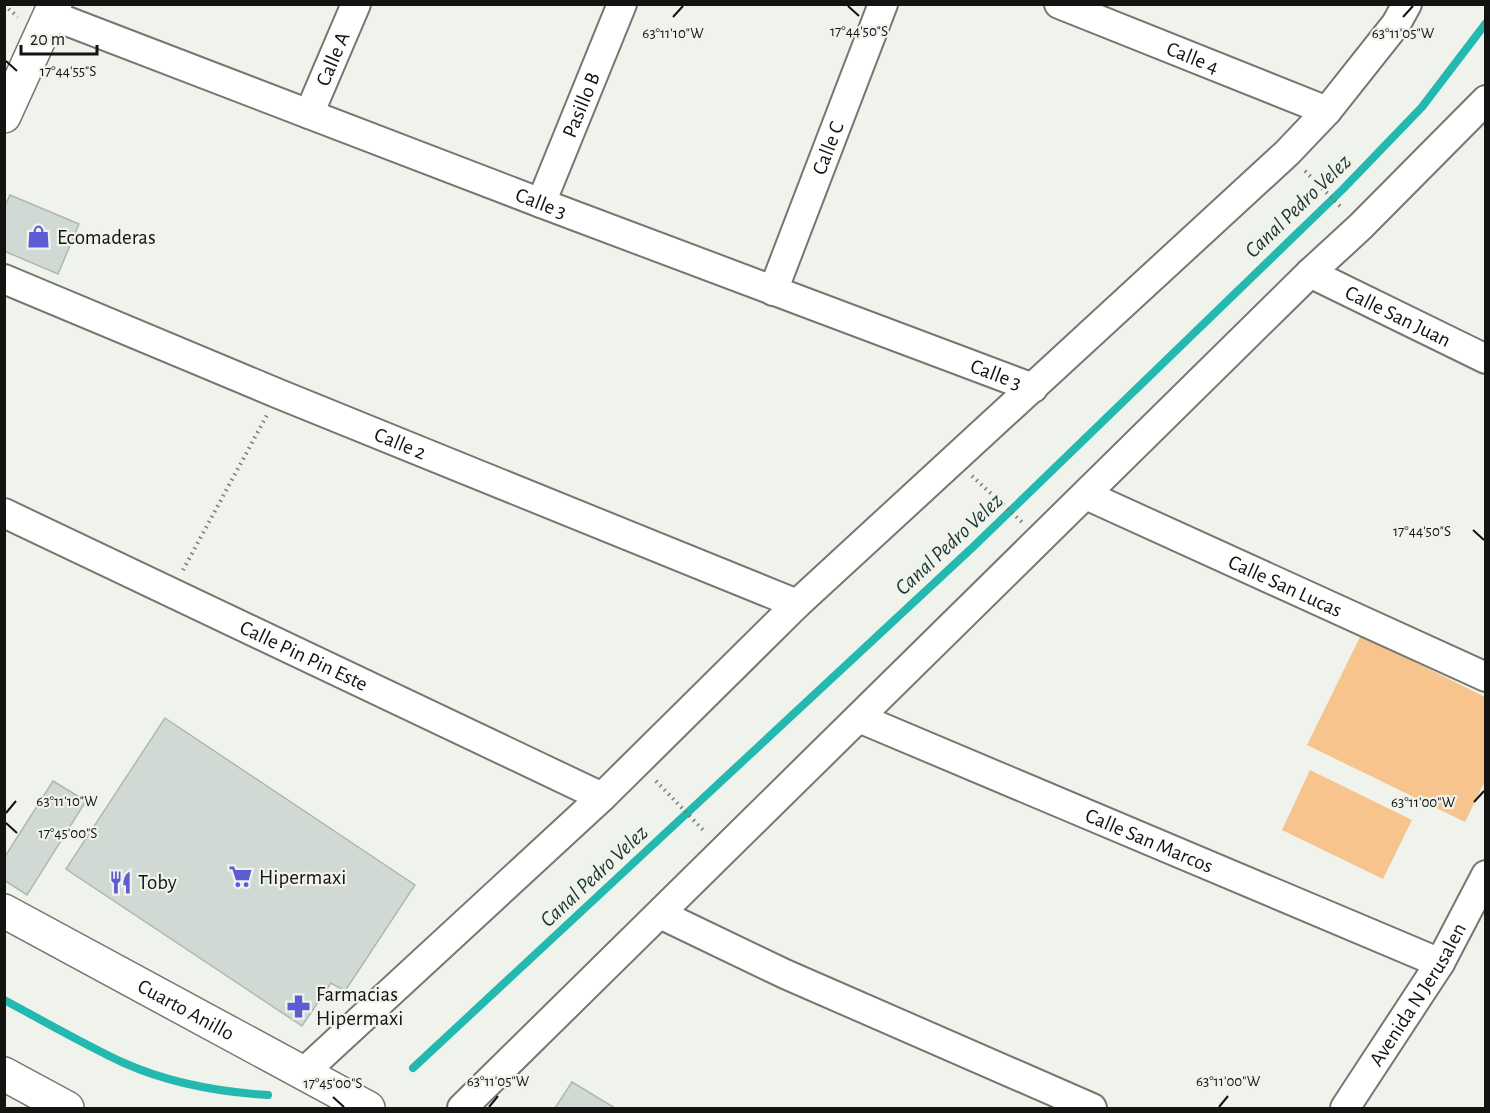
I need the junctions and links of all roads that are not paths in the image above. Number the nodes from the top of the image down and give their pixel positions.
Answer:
1 (356, 4) edge
2 (622, 4) edge
3 (883, 4) edge
4 (1059, 4) edge
5 (1407, 4) edge
6 (53, 10) edge
7 (1485, 100) edge
8 (1327, 111) junction
9 (309, 114) junction
10 (4, 116) edge
11 (541, 203) junction
12 (1310, 273) junction
13 (4, 279) edge
14 (773, 291) junction
15 (1485, 359) edge
16 (1033, 388) junction
17 (1086, 495) junction
18 (4, 513) edge
19 (797, 604) junction
20 (1485, 677) edge
21 (859, 718) junction
22 (602, 797) junction
23 (1485, 875) edge
24 (4, 911) edge
25 (660, 914) junction
26 (1440, 963) junction
27 (304, 1072) junction
28 (4, 1074) edge
29 (67, 1108) edge
30 (368, 1108) edge
31 (462, 1108) edge
32 (1092, 1108) edge
33 (1345, 1108) edge

1 - 9 street, Calle A
2 - 11 street, Pasillo B
3 - 14 street, Calle C
4 - 8 street, Calle 4
5 - 8 street
6 - 9 street, Calle 3
6 - 10 main road
7 - 12 street
8 - 16 street
9 - 11 street, Calle 3
11 - 14 street, Calle 3
12 - 15 street, Calle San Juan
12 - 17 street
13 - 19 street, Calle 2
14 - 16 street, Calle 3
16 - 19 street
17 - 20 street, Calle San Lucas
17 - 21 street
18 - 22 street, Calle Pin Pin Este
19 - 22 street
21 - 25 street
21 - 26 street, Calle San Marcos
22 - 27 street
23 - 26 street, Avenida N Jerusalen
24 - 27 main road, Cuarto Anillo
25 - 31 street
25 - 32 street
26 - 33 street, Avenida N Jerusalen
27 - 30 main road, Cuarto Anillo
28 - 29 main road

